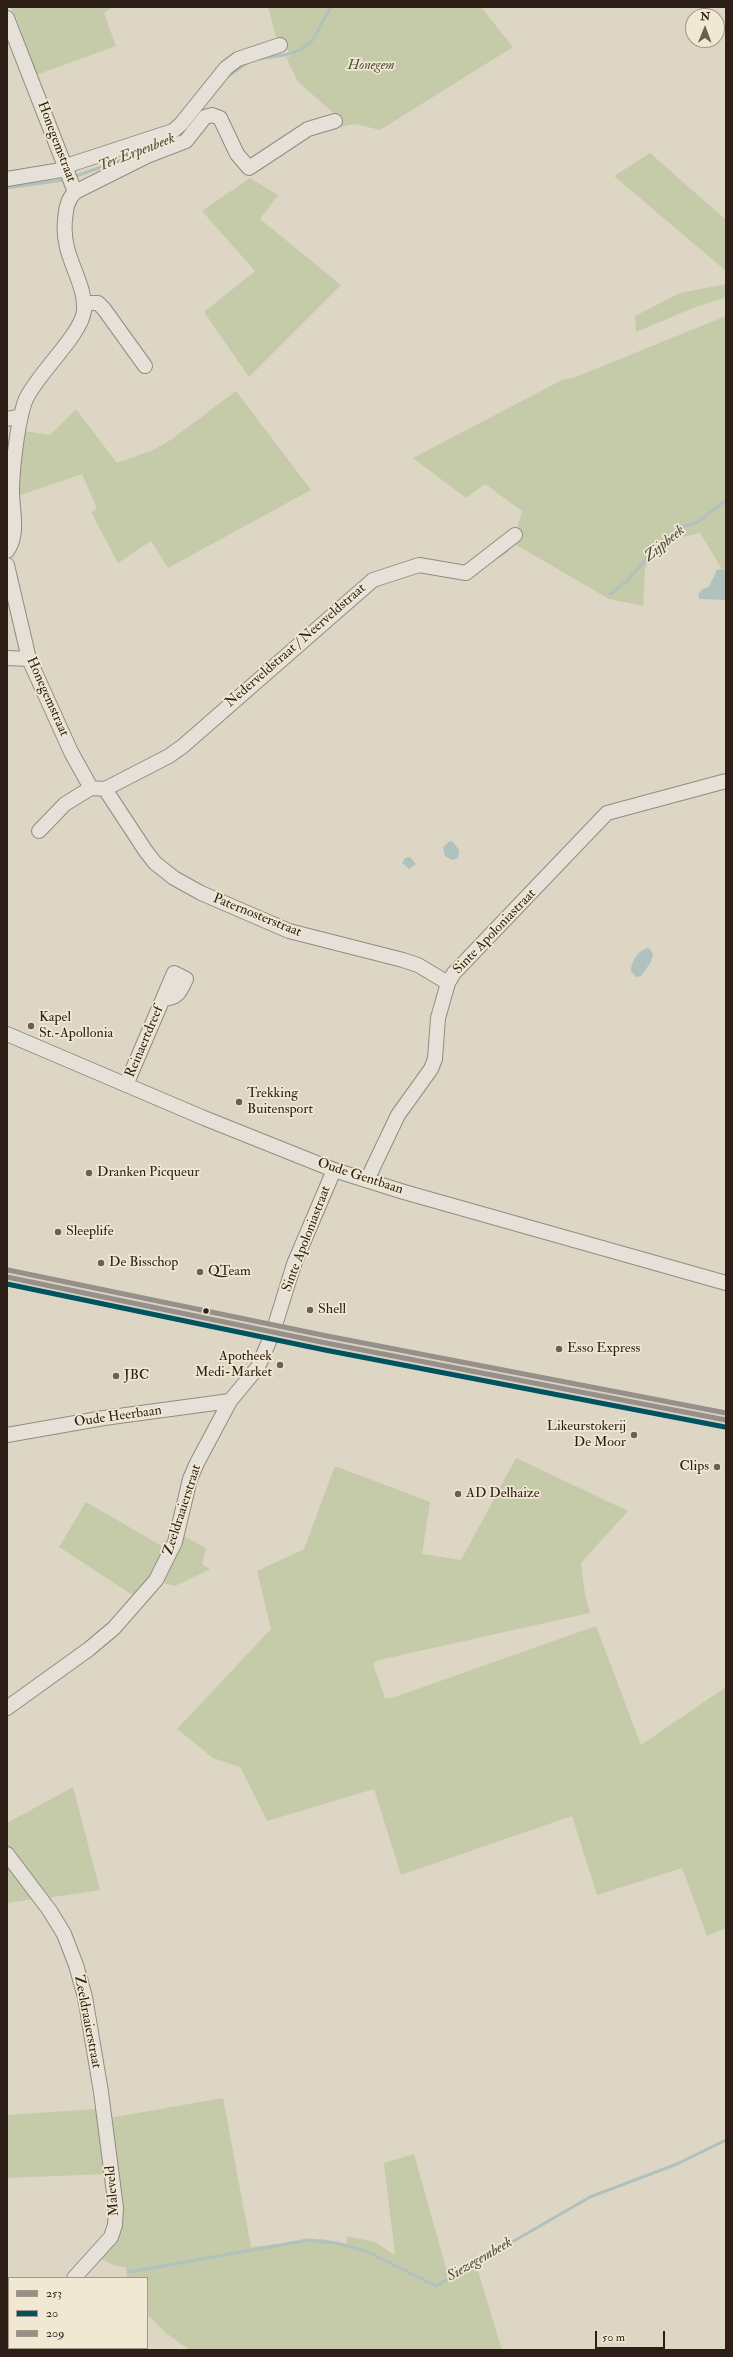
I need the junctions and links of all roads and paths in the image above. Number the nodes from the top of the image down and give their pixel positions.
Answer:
1 (7, 18) edge
2 (280, 45) dead end
3 (335, 121) dead end
4 (66, 169) junction
5 (7, 179) edge
6 (75, 192) junction
7 (84, 303) junction
8 (144, 366) dead end
9 (22, 416) junction
10 (7, 419) edge
11 (511, 538) dead end
12 (7, 551) edge
13 (7, 565) edge
14 (7, 658) edge
15 (28, 659) junction
16 (726, 781) edge
17 (91, 788) junction
18 (105, 789) junction
19 (39, 831) dead end
20 (448, 983) junction
21 (163, 999) dead end
22 (7, 1034) edge
23 (126, 1085) junction
24 (334, 1170) junction
25 (367, 1180) junction
26 (7, 1277) edge
27 (726, 1283) edge
28 (273, 1332) junction
29 (230, 1401) junction
30 (726, 1420) edge
31 (7, 1435) edge
32 (7, 1708) edge
33 (7, 1854) edge
34 (104, 2114) joint
35 (75, 2277) edge

1 - 4 street, Honegemstraat
2 - 4 street
3 - 6 street
4 - 5 street
4 - 6 street, Honegemstraat
6 - 7 street, Honegemstraat
7 - 8 street
7 - 9 street, Honegemstraat
9 - 10 street
9 - 12 street, Honegemstraat
11 - 18 street, Nederveldstraat / Neerveldstraat
13 - 15 street, Honegemstraat
14 - 15 street
15 - 17 street, Honegemstraat
16 - 20 street, Sinte Apoloniastraat
17 - 18 street
17 - 19 street
18 - 20 street, Paternosterstraat
20 - 25 street, Sinte Apoloniastraat
21 - 23 street, Reinaertdreef
22 - 23 street, Oude Gentbaan
23 - 24 street, Oude Gentbaan
24 - 25 street, Oude Gentbaan
24 - 28 street, Sinte Apoloniastraat
25 - 27 street, Oude Gentbaan
26 - 28 main road
28 - 29 street, Zeeldraaierstraat
28 - 30 main road
29 - 31 street, Oude Heerbaan
29 - 32 street, Zeeldraaierstraat
33 - 34 street, Zeeldraaierstraat
34 - 35 street, Maleveld

